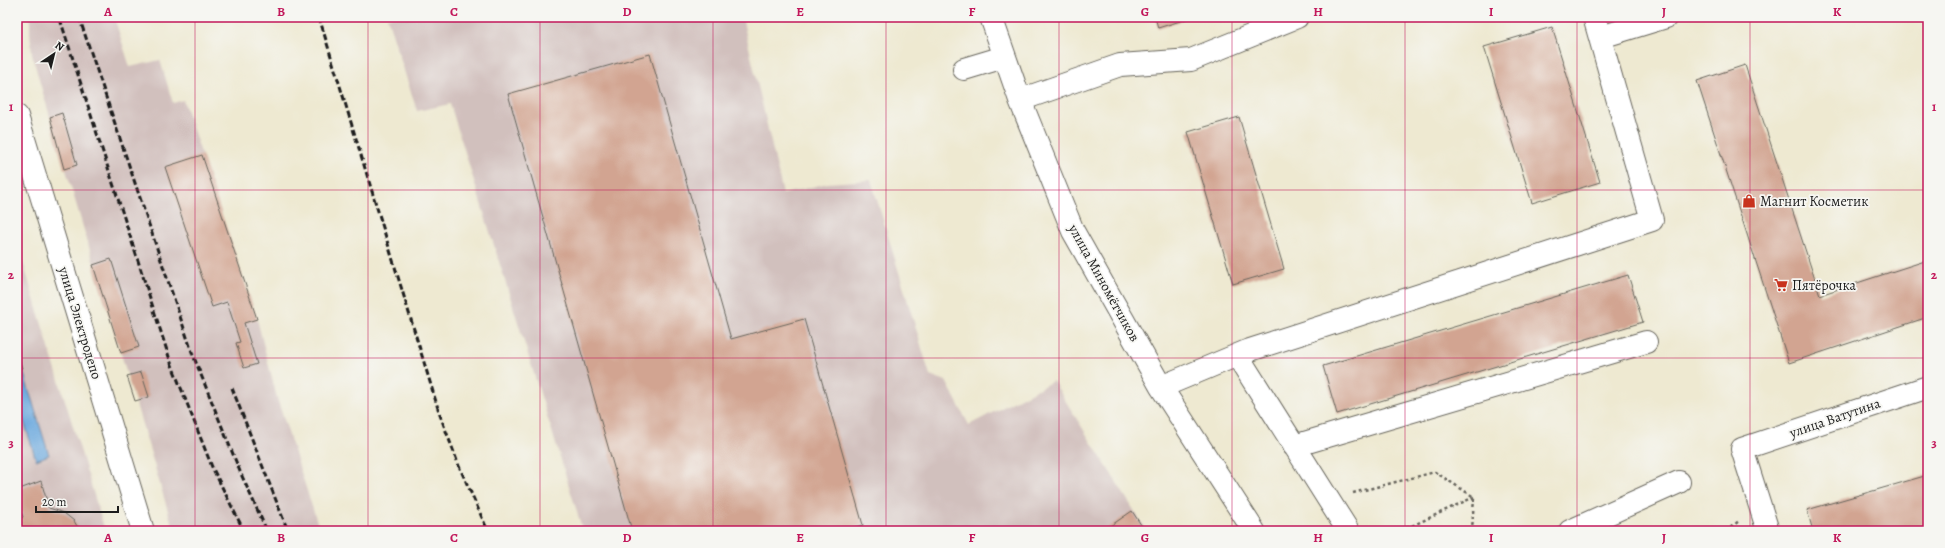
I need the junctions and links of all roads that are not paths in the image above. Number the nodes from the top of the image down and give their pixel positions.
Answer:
1 (991, 17) edge
2 (1666, 17) edge
3 (1294, 18) edge
4 (1597, 27) edge
5 (1004, 57) junction
6 (964, 69) dead end
7 (1020, 100) junction
8 (17, 116) edge
9 (1646, 342) dead end
10 (1237, 355) junction
11 (1161, 387) junction
12 (1928, 387) edge
13 (1294, 446) junction
14 (1679, 482) dead end
15 (1347, 529) dead end
16 (143, 531) edge
17 (1254, 531) edge
18 (1570, 531) edge
19 (1768, 531) edge

1 - 5 street, улица Миномётчиков
2 - 4 street
3 - 7 street
4 - 10 street
5 - 6 street
5 - 7 street, улица Миномётчиков
7 - 11 street, улица Миномётчиков
8 - 16 street, улица Электродепо
9 - 13 street
10 - 11 street
10 - 13 street
11 - 17 street, улица Миномётчиков
12 - 19 street, улица Ватутина
13 - 15 street
14 - 18 street

